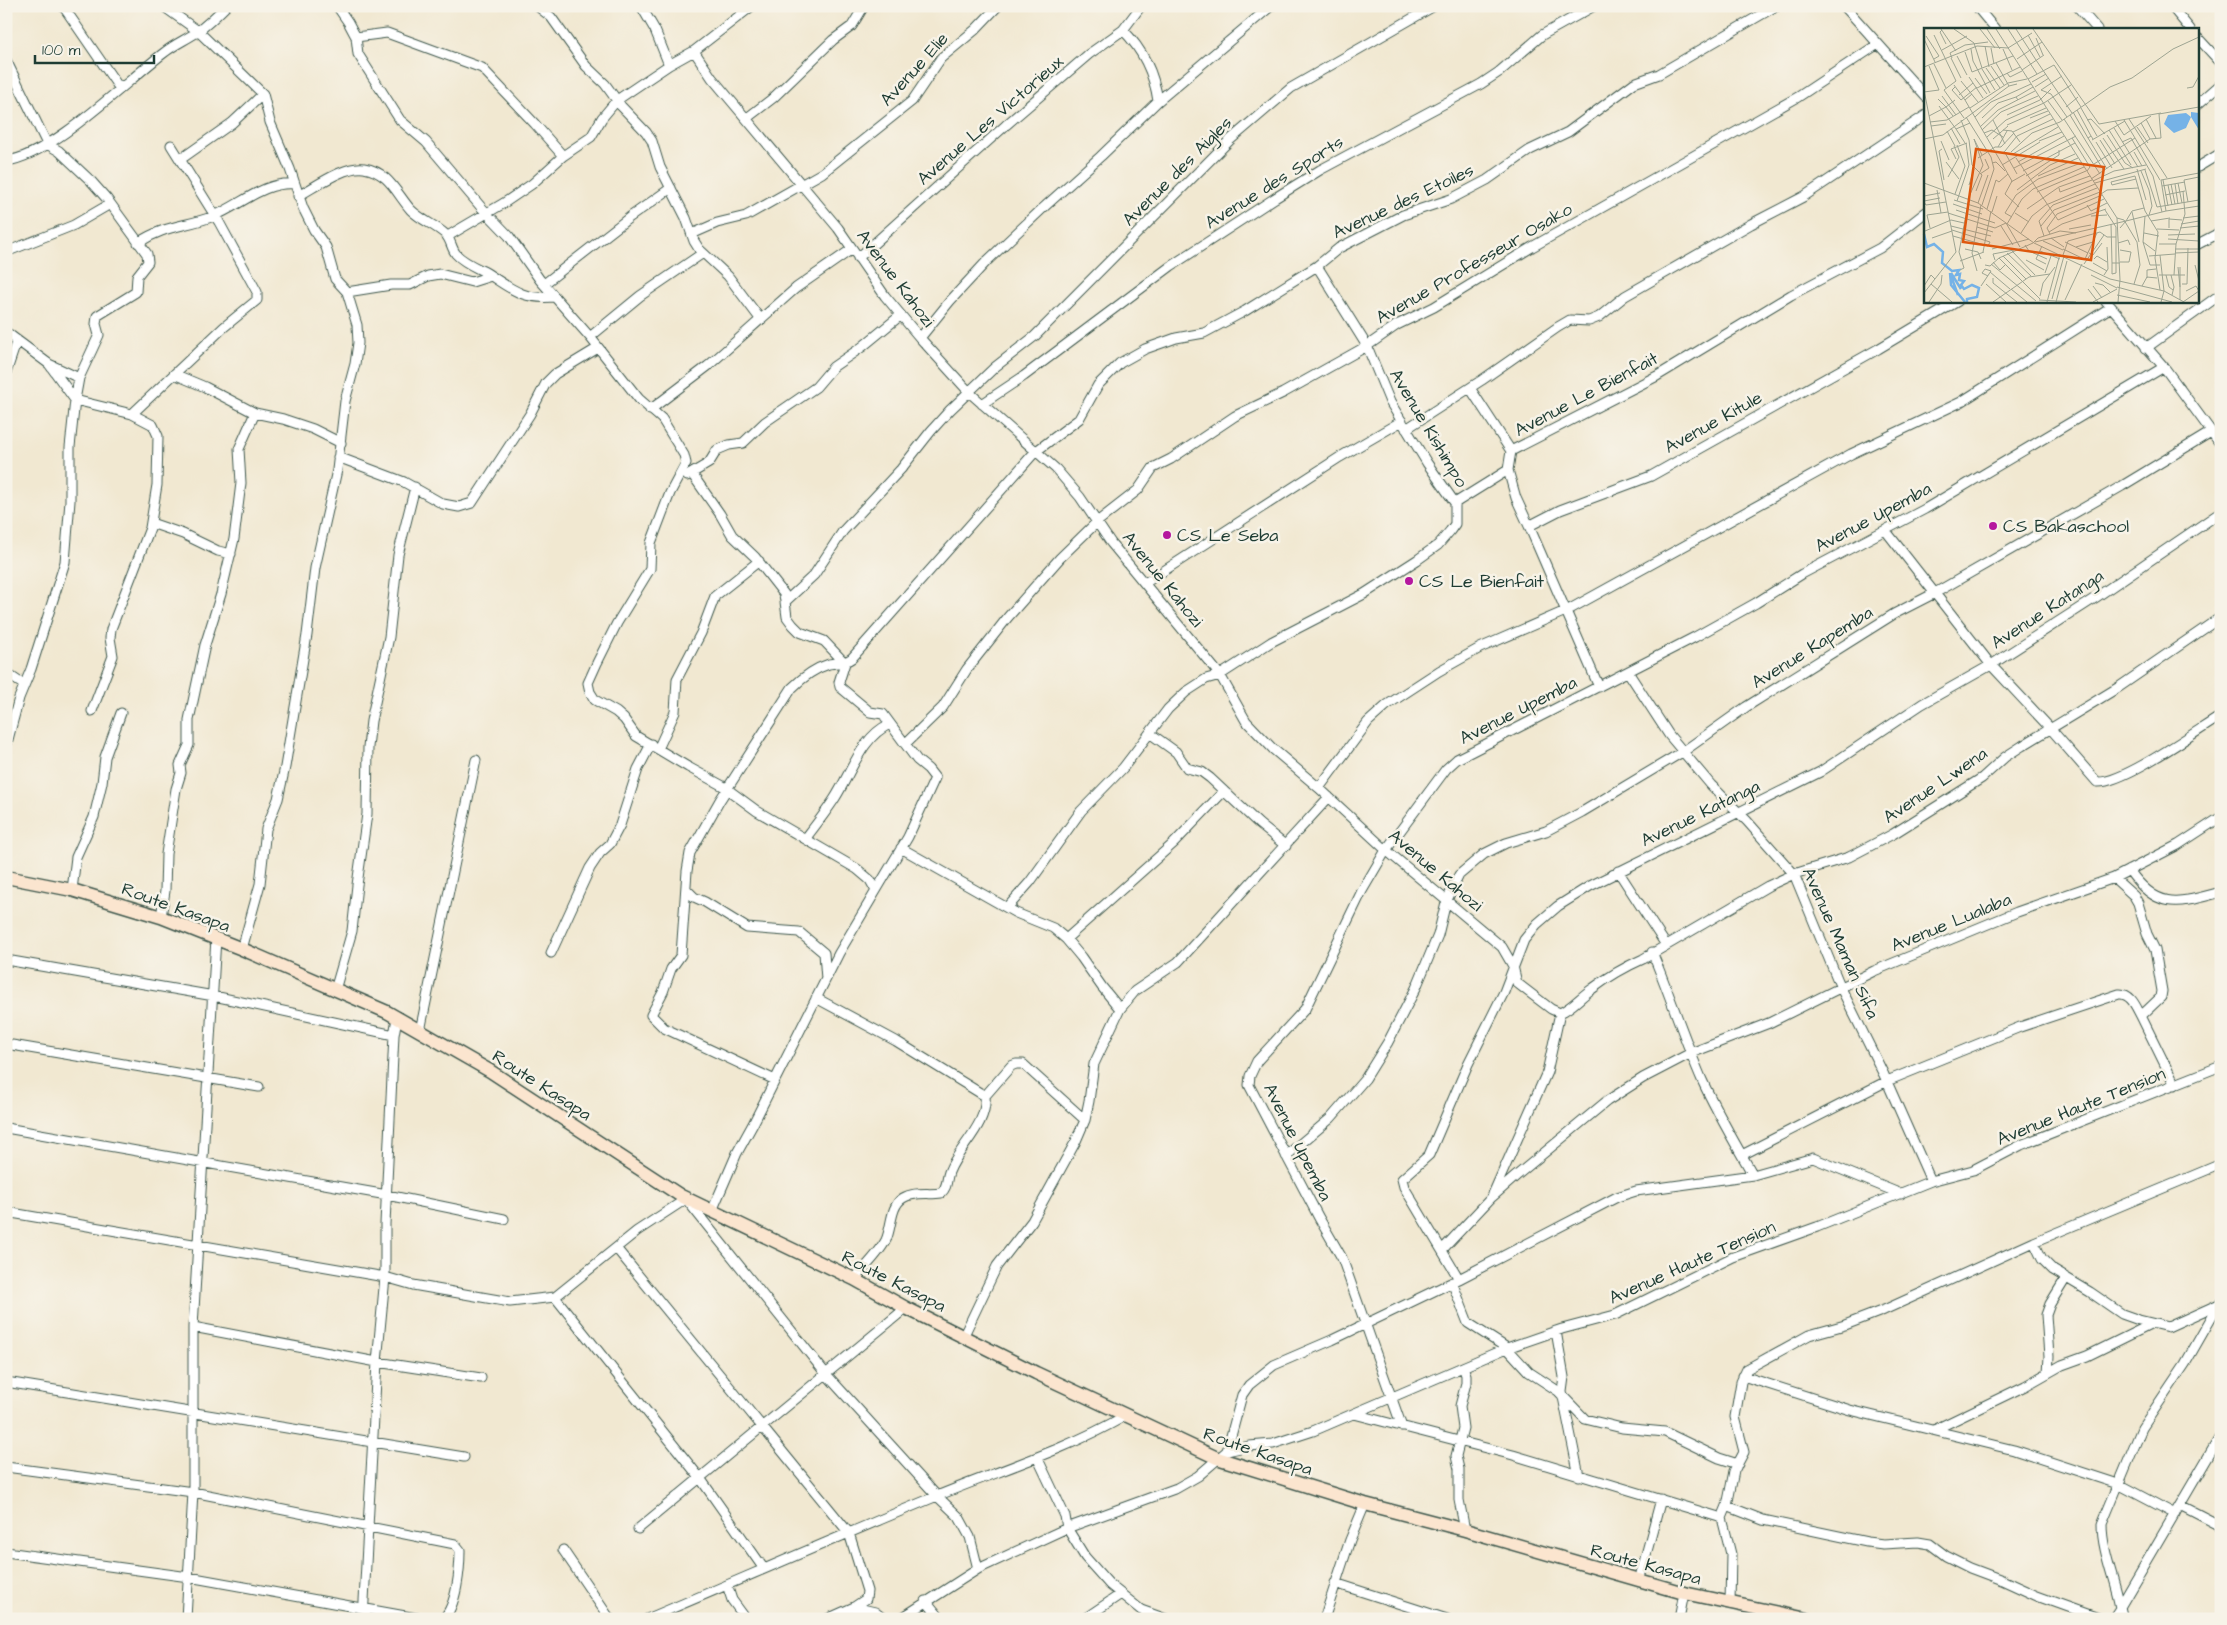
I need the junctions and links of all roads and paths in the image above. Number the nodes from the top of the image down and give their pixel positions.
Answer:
1 (63, 6) edge
2 (162, 6) edge
3 (226, 6) edge
4 (337, 6) edge
5 (537, 6) edge
6 (641, 6) edge
7 (752, 6) edge
8 (864, 6) edge
9 (998, 6) edge
10 (1141, 6) edge
11 (1271, 6) edge
12 (1434, 6) edge
13 (1594, 6) edge
14 (1776, 6) edge
15 (1844, 6) edge
16 (1976, 6) edge
17 (2077, 6) edge
18 (2171, 6) edge
19 (1994, 28) edge
20 (2096, 28) edge
21 (2189, 28) edge
22 (1123, 30) junction
23 (198, 31) junction
24 (356, 38) junction
25 (2200, 40) edge
26 (1878, 44) junction
27 (694, 51) junction
28 (6, 60) edge
29 (2221, 63) edge
30 (668, 65) junction
31 (2221, 84) edge
32 (120, 89) junction
33 (263, 94) junction
34 (1924, 95) edge
35 (618, 100) junction
36 (1158, 101) junction
37 (2200, 102) edge
38 (1924, 116) edge
39 (748, 118) junction
40 (47, 144) junction
41 (171, 145) dead end
42 (2221, 153) edge
43 (562, 156) junction
44 (181, 158) junction
45 (6, 161) edge
46 (2200, 166) edge
47 (295, 184) junction
48 (802, 186) junction
49 (671, 188) junction
50 (298, 196) junction
51 (110, 204) junction
52 (486, 212) junction
53 (1924, 214) edge
54 (215, 216) junction
55 (2221, 232) edge
56 (692, 234) junction
57 (448, 236) junction
58 (138, 243) junction
59 (2200, 243) edge
60 (852, 249) junction
61 (6, 252) edge
62 (703, 253) junction
63 (858, 258) junction
64 (1317, 266) junction
65 (491, 276) junction
66 (544, 284) junction
67 (347, 292) junction
68 (2221, 294) edge
69 (554, 297) junction
70 (1956, 302) edge
71 (2108, 304) edge
72 (901, 315) junction
73 (761, 320) junction
74 (6, 332) edge
75 (590, 337) junction
76 (920, 338) junction
77 (17, 340) junction
78 (1367, 346) junction
79 (598, 348) junction
80 (2146, 348) junction
81 (49, 364) junction
82 (2164, 367) junction
83 (6, 373) edge
84 (174, 374) junction
85 (79, 378) junction
86 (1470, 388) junction
87 (970, 393) junction
88 (75, 400) junction
89 (982, 404) junction
90 (650, 410) junction
91 (254, 413) junction
92 (132, 414) junction
93 (1404, 425) junction
94 (2211, 432) junction
95 (341, 442) junction
96 (2221, 444) edge
97 (1512, 451) junction
98 (1036, 452) junction
99 (338, 457) junction
100 (1508, 470) junction
101 (692, 474) junction
102 (677, 480) junction
103 (415, 487) junction
104 (1456, 503) junction
105 (2221, 512) edge
106 (150, 522) junction
107 (1097, 522) junction
108 (1529, 526) junction
109 (1886, 530) junction
110 (231, 554) junction
111 (758, 562) junction
112 (1145, 583) junction
113 (1935, 594) junction
114 (787, 600) junction
115 (1565, 611) junction
116 (2221, 617) edge
117 (846, 663) junction
118 (1990, 665) junction
119 (1628, 672) junction
120 (6, 673) edge
121 (1220, 675) junction
122 (24, 685) junction
123 (1599, 687) junction
124 (92, 711) dead end
125 (121, 713) dead end
126 (2221, 716) edge
127 (890, 724) junction
128 (2050, 728) junction
129 (1151, 734) junction
130 (905, 744) junction
131 (654, 746) junction
132 (6, 747) edge
133 (1684, 751) junction
134 (476, 760) dead end
135 (1319, 788) junction
136 (728, 789) junction
137 (1224, 791) junction
138 (1329, 797) junction
139 (1739, 813) junction
140 (2221, 817) edge
141 (805, 839) junction
142 (1286, 846) junction
143 (901, 848) junction
144 (1386, 850) junction
145 (2129, 870) junction
146 (1618, 872) junction
147 (1794, 874) junction
148 (6, 877) edge
149 (2114, 878) junction
150 (876, 889) junction
151 (72, 890) junction
152 (687, 890) junction
153 (2221, 892) edge
154 (1446, 902) junction
155 (1006, 908) junction
156 (161, 917) junction
157 (216, 938) junction
158 (1066, 939) junction
159 (1666, 945) junction
160 (242, 949) junction
161 (551, 952) dead end
162 (1652, 952) junction
163 (6, 960) edge
164 (1513, 966) junction
165 (826, 979) junction
166 (1841, 988) junction
167 (335, 990) junction
168 (214, 996) junction
169 (816, 998) junction
170 (1120, 1009) junction
171 (1560, 1013) junction
172 (2141, 1016) junction
173 (397, 1018) junction
174 (420, 1031) junction
175 (394, 1035) junction
176 (6, 1044) edge
177 (1691, 1053) junction
178 (2221, 1066) edge
179 (208, 1080) junction
180 (775, 1080) junction
181 (1887, 1081) junction
182 (2175, 1085) junction
183 (259, 1087) dead end
184 (985, 1096) junction
185 (1084, 1120) junction
186 (6, 1128) edge
187 (1742, 1155) junction
188 (1286, 1156) junction
189 (202, 1163) junction
190 (2221, 1164) edge
191 (1753, 1175) junction
192 (1931, 1181) junction
193 (1901, 1194) junction
194 (387, 1195) junction
195 (1492, 1197) junction
196 (686, 1199) junction
197 (712, 1211) junction
198 (6, 1212) edge
199 (504, 1218) dead end
200 (2034, 1242) junction
201 (198, 1246) junction
202 (616, 1248) junction
203 (1442, 1250) junction
204 (385, 1277) junction
205 (2066, 1278) junction
206 (854, 1279) junction
207 (1456, 1281) junction
208 (555, 1297) junction
209 (2220, 1302) edge
210 (906, 1308) junction
211 (1365, 1323) junction
212 (2152, 1324) junction
213 (193, 1327) junction
214 (1556, 1331) junction
215 (964, 1336) junction
216 (1507, 1348) junction
217 (377, 1362) junction
218 (1463, 1367) junction
219 (2048, 1373) junction
220 (826, 1374) junction
221 (1743, 1376) junction
222 (481, 1378) dead end
223 (6, 1382) edge
224 (1392, 1398) junction
225 (1564, 1398) junction
226 (192, 1411) junction
227 (1354, 1414) junction
228 (1125, 1416) junction
229 (763, 1426) junction
230 (1402, 1427) junction
231 (1934, 1430) junction
232 (2221, 1436) edge
233 (373, 1442) junction
234 (1458, 1442) junction
235 (1222, 1455) junction
236 (464, 1457) dead end
237 (1037, 1457) junction
238 (1738, 1464) junction
239 (6, 1467) edge
240 (1579, 1476) junction
241 (700, 1478) junction
242 (2118, 1484) junction
243 (193, 1492) junction
244 (937, 1496) junction
245 (1661, 1499) junction
246 (1365, 1504) junction
247 (1727, 1506) junction
248 (2178, 1509) junction
249 (1722, 1518) junction
250 (2221, 1526) edge
251 (367, 1528) junction
252 (1067, 1528) junction
253 (638, 1529) dead end
254 (1465, 1530) junction
255 (849, 1533) junction
256 (563, 1550) dead end
257 (6, 1552) edge
258 (764, 1569) junction
259 (978, 1569) junction
260 (189, 1577) junction
261 (1639, 1581) junction
262 (1335, 1584) junction
263 (726, 1585) junction
264 (1684, 1593) junction
265 (1121, 1594) junction
266 (926, 1601) junction
267 (1730, 1604) junction
268 (2120, 1607) junction
269 (364, 1608) junction
270 (854, 1608) junction
271 (1756, 1614) edge
272 (186, 1619) edge
273 (363, 1619) edge
274 (422, 1619) edge
275 (443, 1619) edge
276 (610, 1619) edge
277 (647, 1619) edge
278 (746, 1619) edge
279 (827, 1619) edge
280 (884, 1619) edge
281 (900, 1619) edge
282 (941, 1619) edge
283 (1084, 1619) edge
284 (1166, 1619) edge
285 (1324, 1619) edge
286 (1447, 1619) edge
287 (1679, 1619) edge
288 (1807, 1619) edge
289 (2100, 1619) edge
290 (2112, 1619) edge
291 (2123, 1619) edge

1 - 32 street
2 - 23 street
3 - 23 street
4 - 24 street
5 - 35 street
6 - 30 street
7 - 27 street
8 - 39 street
9 - 48 street, Avenue Elie
10 - 22 street, Avenue Les Victorieux
11 - 36 street
12 - 87 street, Avenue des Aigles
13 - 89 street, Avenue des Sports
14 - 64 street, Avenue des Etoiles
15 - 26 street
16 - 19 street
17 - 20 street
18 - 21 street
22 - 36 street
22 - 63 street, Avenue Les Victorieux
23 - 32 street
23 - 33 street
24 - 43 street
24 - 52 street
25 - 29 street
26 - 34 street
26 - 78 street, Avenue Professeur Osako
27 - 30 street
27 - 39 street, Avenue Kahozi
28 - 40 street
30 - 35 street
31 - 37 street
32 - 40 street
33 - 44 street
33 - 47 street
35 - 43 street
35 - 49 street
36 - 76 street
38 - 86 street
39 - 48 street, Avenue Kahozi
40 - 45 street
40 - 51 street
41 - 44 street
42 - 46 street
43 - 52 street
44 - 54 street
47 - 50 street
47 - 54 street
48 - 56 street, Avenue Elie
48 - 60 street, Avenue Kahozi
49 - 56 street
49 - 66 street
50 - 57 street
50 - 67 street
51 - 58 street
51 - 61 street
52 - 57 street
52 - 66 street
53 - 97 street, Avenue Le Bienfait
54 - 58 street
54 - 84 street
55 - 59 street
56 - 62 street
57 - 65 street
58 - 85 street
60 - 63 street, Avenue Kahozi
60 - 73 street
62 - 73 street
62 - 75 street
63 - 72 street, Avenue Kahozi
64 - 78 street, Avenue Kishimpo
64 - 98 street, Avenue des Etoiles
65 - 67 street
65 - 69 street
66 - 69 street
67 - 95 street
68 - 80 street
69 - 75 street
70 - 108 street, Avenue Kitule
71 - 80 street
71 - 115 street
72 - 76 street, Avenue Kahozi
72 - 101 street
73 - 90 street
74 - 77 street
75 - 79 street
76 - 87 street, Avenue Kahozi
77 - 81 street
77 - 83 street
78 - 93 street, Avenue Kishimpo
78 - 107 street, Avenue Professeur Osako
79 - 90 street
79 - 103 street
80 - 82 street
81 - 85 street
81 - 88 street
82 - 94 street
82 - 109 street, Avenue Upemba
84 - 91 street
84 - 92 street
85 - 88 street
86 - 93 street
86 - 97 street
87 - 89 street, Avenue Kahozi
87 - 114 street, Avenue des Aigles
88 - 92 street
88 - 122 street
89 - 98 street, Avenue Kahozi
90 - 102 street
91 - 95 street
91 - 110 street
92 - 106 street
93 - 104 street, Avenue Kishimpo
93 - 112 street
94 - 96 street
94 - 113 street, Avenue Kapemba
95 - 99 street
97 - 100 street, Avenue Le Bienfait
98 - 107 street, Avenue Kahozi
98 - 117 street, Avenue des Etoiles
99 - 103 street
99 - 160 street
100 - 104 street
100 - 108 street
101 - 102 street
101 - 111 street
102 - 131 street
103 - 167 street
104 - 121 street
105 - 118 street, Avenue Katanga
106 - 110 street
106 - 124 street
107 - 112 street, Avenue Kahozi
107 - 130 street, Avenue Professeur Osako
108 - 115 street
109 - 113 street
109 - 119 street, Avenue Upemba
110 - 156 street
111 - 114 street
111 - 131 street
112 - 121 street, Avenue Kahozi
113 - 118 street
113 - 133 street, Avenue Kapemba
114 - 117 street
115 - 123 street
115 - 135 street
116 - 128 street, Avenue Lwena
117 - 127 street
117 - 136 street
118 - 128 street
118 - 139 street, Avenue Katanga
119 - 123 street, Avenue Upemba
119 - 133 street, Avenue Maman Sifa
120 - 122 street
121 - 129 street
121 - 135 street, Avenue Kahozi
122 - 132 street
123 - 144 street, Avenue Upemba
125 - 151 street
126 - 128 street
127 - 130 street
127 - 141 street
128 - 147 street, Avenue Lwena
129 - 137 street
129 - 155 street
130 - 143 street
131 - 136 street
131 - 161 street
133 - 139 street, Avenue Maman Sifa
133 - 154 street, Avenue Kapemba
134 - 174 street
135 - 138 street, Avenue Kahozi
136 - 141 street
136 - 152 street
137 - 142 street
137 - 158 street
138 - 142 street
138 - 144 street, Avenue Kahozi
139 - 146 street, Avenue Katanga
139 - 147 street, Avenue Maman Sifa
140 - 145 street, Avenue Lualaba
141 - 150 street
142 - 170 street
143 - 150 street
143 - 155 street
144 - 154 street, Avenue Kahozi
144 - 188 street, Avenue Upemba
145 - 149 street, Avenue Lualaba
145 - 153 street
146 - 159 street
146 - 164 street, Avenue Katanga
147 - 159 street, Avenue Lwena
147 - 166 street, Avenue Maman Sifa
148 - 151 main road, Route Kasapa
149 - 166 street, Avenue Lualaba
149 - 172 street
150 - 165 street
151 - 156 main road, Route Kasapa
152 - 165 street
152 - 180 street
154 - 164 street, Avenue Kahozi
154 - 188 street, Avenue Kapemba
155 - 158 street
156 - 157 main road, Route Kasapa
157 - 160 main road, Route Kasapa
157 - 168 street
158 - 170 street
159 - 162 street, Avenue Lwena
160 - 167 main road, Route Kasapa
162 - 171 street
162 - 177 street
163 - 168 street
164 - 171 street, Avenue Kahozi
164 - 203 street, Avenue Katanga
165 - 169 street
166 - 177 street, Avenue Lualaba
166 - 181 street, Avenue Maman Sifa
167 - 173 main road, Route Kasapa
168 - 175 street
168 - 179 street
169 - 180 street
169 - 184 street
170 - 185 street
171 - 195 street
172 - 181 street
172 - 182 street
173 - 174 main road, Route Kasapa
173 - 175 street
174 - 196 main road, Route Kasapa
175 - 194 street
176 - 179 street
177 - 187 street
177 - 195 street, Avenue Lualaba
178 - 182 street, Avenue Haute Tension
179 - 183 street
179 - 189 street
180 - 197 street
181 - 187 street
181 - 192 street, Avenue Maman Sifa
182 - 192 street, Avenue Haute Tension
184 - 185 street
184 - 206 street
185 - 215 street
186 - 189 street
187 - 191 street
188 - 211 street, Avenue Upemba
189 - 194 street
189 - 201 street
190 - 200 street
191 - 193 street
191 - 207 street
192 - 193 street, Avenue Haute Tension
193 - 214 street, Avenue Haute Tension
194 - 199 street
194 - 204 street
195 - 203 street
196 - 197 main road, Route Kasapa
196 - 202 street
196 - 220 street
197 - 206 main road, Route Kasapa
198 - 201 street
200 - 205 street
200 - 221 street
201 - 204 street
201 - 213 street
202 - 208 street
202 - 229 street
203 - 207 street, Avenue Katanga
204 - 208 street
204 - 217 street
205 - 212 street
205 - 219 street
206 - 210 main road, Route Kasapa
207 - 211 street
207 - 216 street, Avenue Katanga
208 - 241 street
209 - 212 street
209 - 242 street
210 - 215 main road, Route Kasapa
210 - 220 street
211 - 224 street, Avenue Upemba
211 - 235 street
212 - 219 street
213 - 217 street
213 - 226 street
214 - 216 street, Avenue Haute Tension
214 - 225 street
215 - 228 main road, Route Kasapa
216 - 218 street, Avenue Haute Tension
216 - 225 street, Avenue Katanga
217 - 222 street
217 - 233 street
218 - 224 street, Avenue Haute Tension
218 - 234 street
219 - 231 street
220 - 229 street
220 - 244 street
221 - 231 street
221 - 238 street
223 - 226 street
224 - 227 street, Avenue Haute Tension
224 - 230 street, Avenue Upemba
225 - 238 street, Avenue Katanga
225 - 240 street
226 - 233 street
226 - 243 street
227 - 230 street
227 - 235 street, Avenue Haute Tension
228 - 235 main road, Route Kasapa
228 - 237 street
229 - 241 street
229 - 255 street
230 - 234 street
231 - 242 street
232 - 248 street
233 - 236 street
233 - 251 street
234 - 240 street
234 - 254 street
235 - 246 main road, Route Kasapa
235 - 252 street
237 - 244 street
237 - 252 street
238 - 247 street
239 - 243 street
240 - 245 street
241 - 253 street
241 - 258 street
242 - 248 street
242 - 268 street
243 - 251 street
243 - 260 street
244 - 255 street
244 - 259 street
245 - 249 street
245 - 261 street
246 - 254 main road, Route Kasapa
246 - 262 street
247 - 249 street
247 - 289 street
248 - 250 street
248 - 268 street
249 - 267 street
251 - 269 street
251 - 275 street
252 - 259 street
252 - 265 street
254 - 261 main road, Route Kasapa
255 - 258 street
255 - 270 street
256 - 276 street
257 - 260 street
258 - 263 street
259 - 266 street
260 - 269 street
260 - 272 street
261 - 264 main road, Route Kasapa
262 - 285 street
262 - 286 street
263 - 277 street
263 - 278 street
264 - 267 main road, Route Kasapa
264 - 287 street
265 - 283 street
265 - 284 street
266 - 281 street
266 - 282 street
267 - 271 main road, Route Kasapa
268 - 290 street
268 - 291 street
269 - 273 street
269 - 274 street
270 - 279 street
270 - 280 street
271 - 288 main road, Route Kasapa

